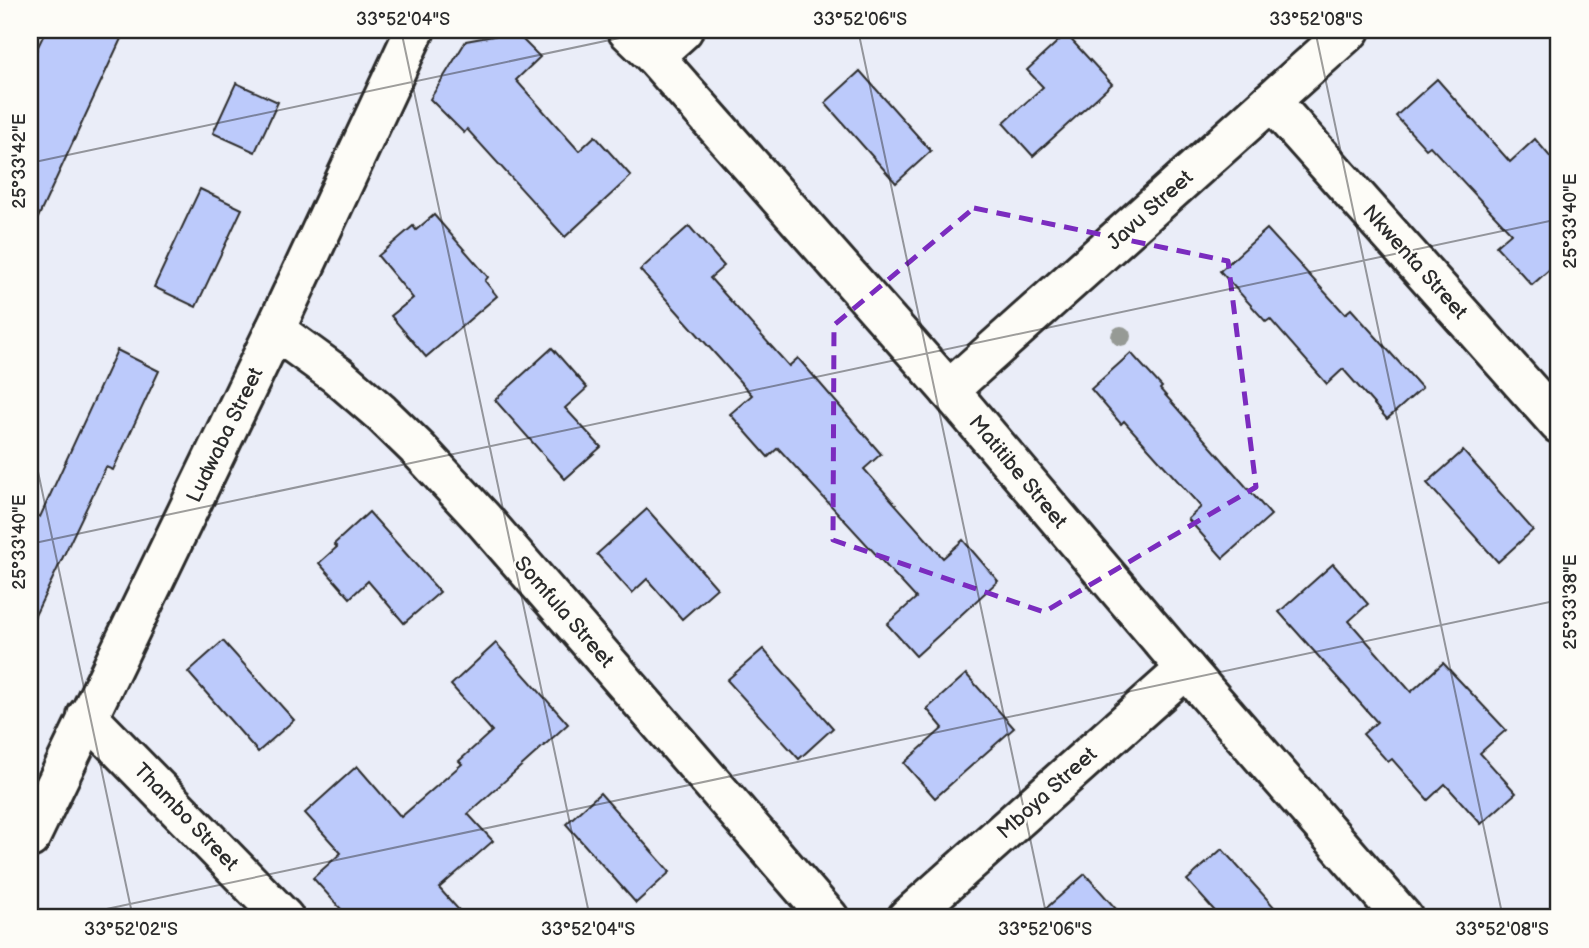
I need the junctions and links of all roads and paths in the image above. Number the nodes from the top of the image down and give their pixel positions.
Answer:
1 (415, 30) edge
2 (683, 30) edge
3 (1350, 30) edge
4 (641, 43) edge
5 (1271, 101) junction
6 (275, 330) junction
7 (949, 390) junction
8 (1559, 424) edge
9 (1186, 668) junction
10 (87, 716) junction
11 (30, 838) edge
12 (284, 918) edge
13 (829, 918) edge
14 (907, 918) edge
15 (1404, 918) edge

1 - 6 street, Ludwaba Street
2 - 4 street
3 - 5 street, Javu Street
4 - 7 street, Matitibe Street
5 - 7 street, Javu Street
5 - 8 street, Nkwenta Street
6 - 10 street, Ludwaba Street
6 - 13 street, Somfula Street
7 - 9 street, Matitibe Street
9 - 14 street, Mboya Street
9 - 15 street, Matitibe Street
10 - 11 street, Ludwaba Street
10 - 12 street, Thambo Street

